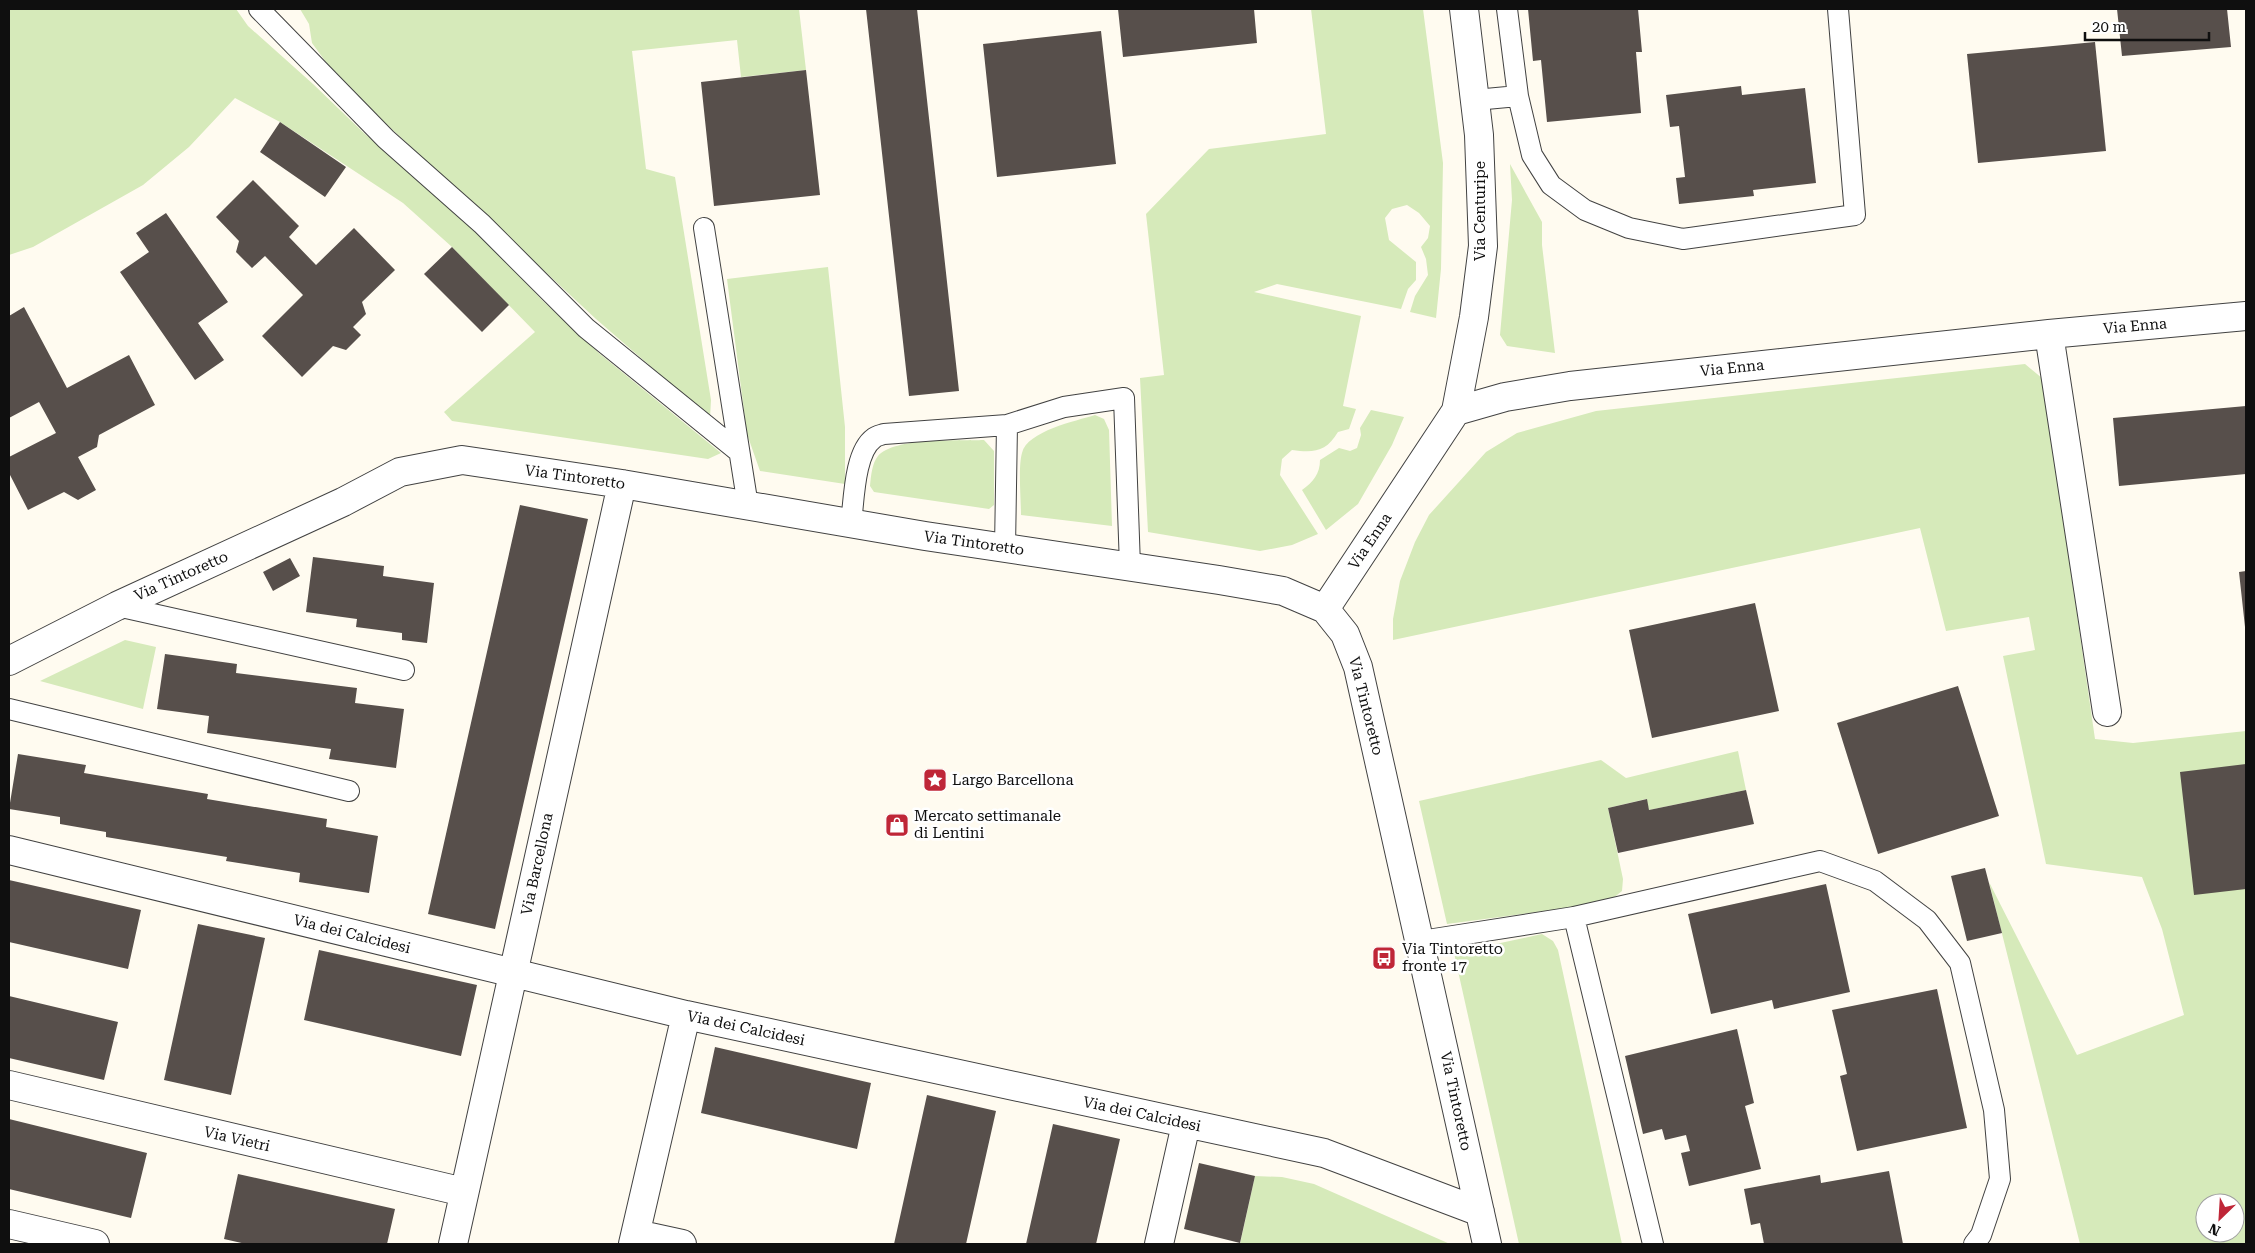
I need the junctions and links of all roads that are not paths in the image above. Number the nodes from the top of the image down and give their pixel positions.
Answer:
1 (259, 9) edge
2 (1464, 9) edge
3 (1507, 9) edge
4 (1838, 9) edge
5 (1518, 96) junction
6 (1475, 100) junction
7 (704, 228) dead end
8 (2246, 316) edge
9 (2049, 334) junction
10 (1456, 411) junction
11 (1007, 425) junction
12 (739, 452) junction
13 (622, 484) junction
14 (748, 506) junction
15 (851, 523) junction
16 (1005, 548) junction
17 (1130, 566) junction
18 (117, 606) junction
19 (1325, 609) junction
20 (9, 661) edge
21 (404, 670) dead end
22 (9, 708) edge
23 (2107, 712) dead end
24 (349, 791) dead end
25 (9, 850) edge
26 (1574, 917) junction
27 (1421, 941) junction
28 (513, 973) junction
29 (686, 1015) junction
30 (9, 1085) edge
31 (1186, 1124) junction
32 (464, 1192) junction
33 (1480, 1212) junction
34 (9, 1224) edge
35 (635, 1239) edge
36 (95, 1244) edge
37 (453, 1244) edge
38 (682, 1244) edge
39 (1159, 1244) edge
40 (1487, 1244) edge
41 (1653, 1244) edge
42 (1974, 1244) edge

1 - 12 lane
2 - 6 street, Via Centuripe
3 - 5 lane
4 - 5 lane
5 - 6 lane
6 - 10 street, Via Centuripe
7 - 12 lane
8 - 9 street, Via Enna
9 - 10 street, Via Enna
9 - 23 street
10 - 19 street, Via Enna
11 - 15 lane
11 - 16 lane
11 - 17 lane
12 - 14 lane
13 - 14 street, Via Tintoretto
13 - 18 street, Via Tintoretto
13 - 28 street, Via Barcellona
14 - 15 street, Via Tintoretto
15 - 16 street, Via Tintoretto
16 - 17 street, Via Tintoretto
17 - 19 street, Via Tintoretto
18 - 20 street, Via Tintoretto
18 - 21 lane
19 - 27 street, Via Tintoretto
22 - 24 lane
25 - 28 street, Via dei Calcidesi
26 - 27 lane
26 - 41 lane
26 - 42 lane
27 - 33 street, Via Tintoretto
28 - 29 street, Via dei Calcidesi
28 - 32 street, Via Barcellona
29 - 31 street, Via dei Calcidesi
29 - 35 street
30 - 32 street, Via Vietri
31 - 33 street, Via dei Calcidesi
31 - 39 street
32 - 37 street, Via Barcellona
33 - 40 street, Via Tintoretto
34 - 36 street
35 - 38 street

